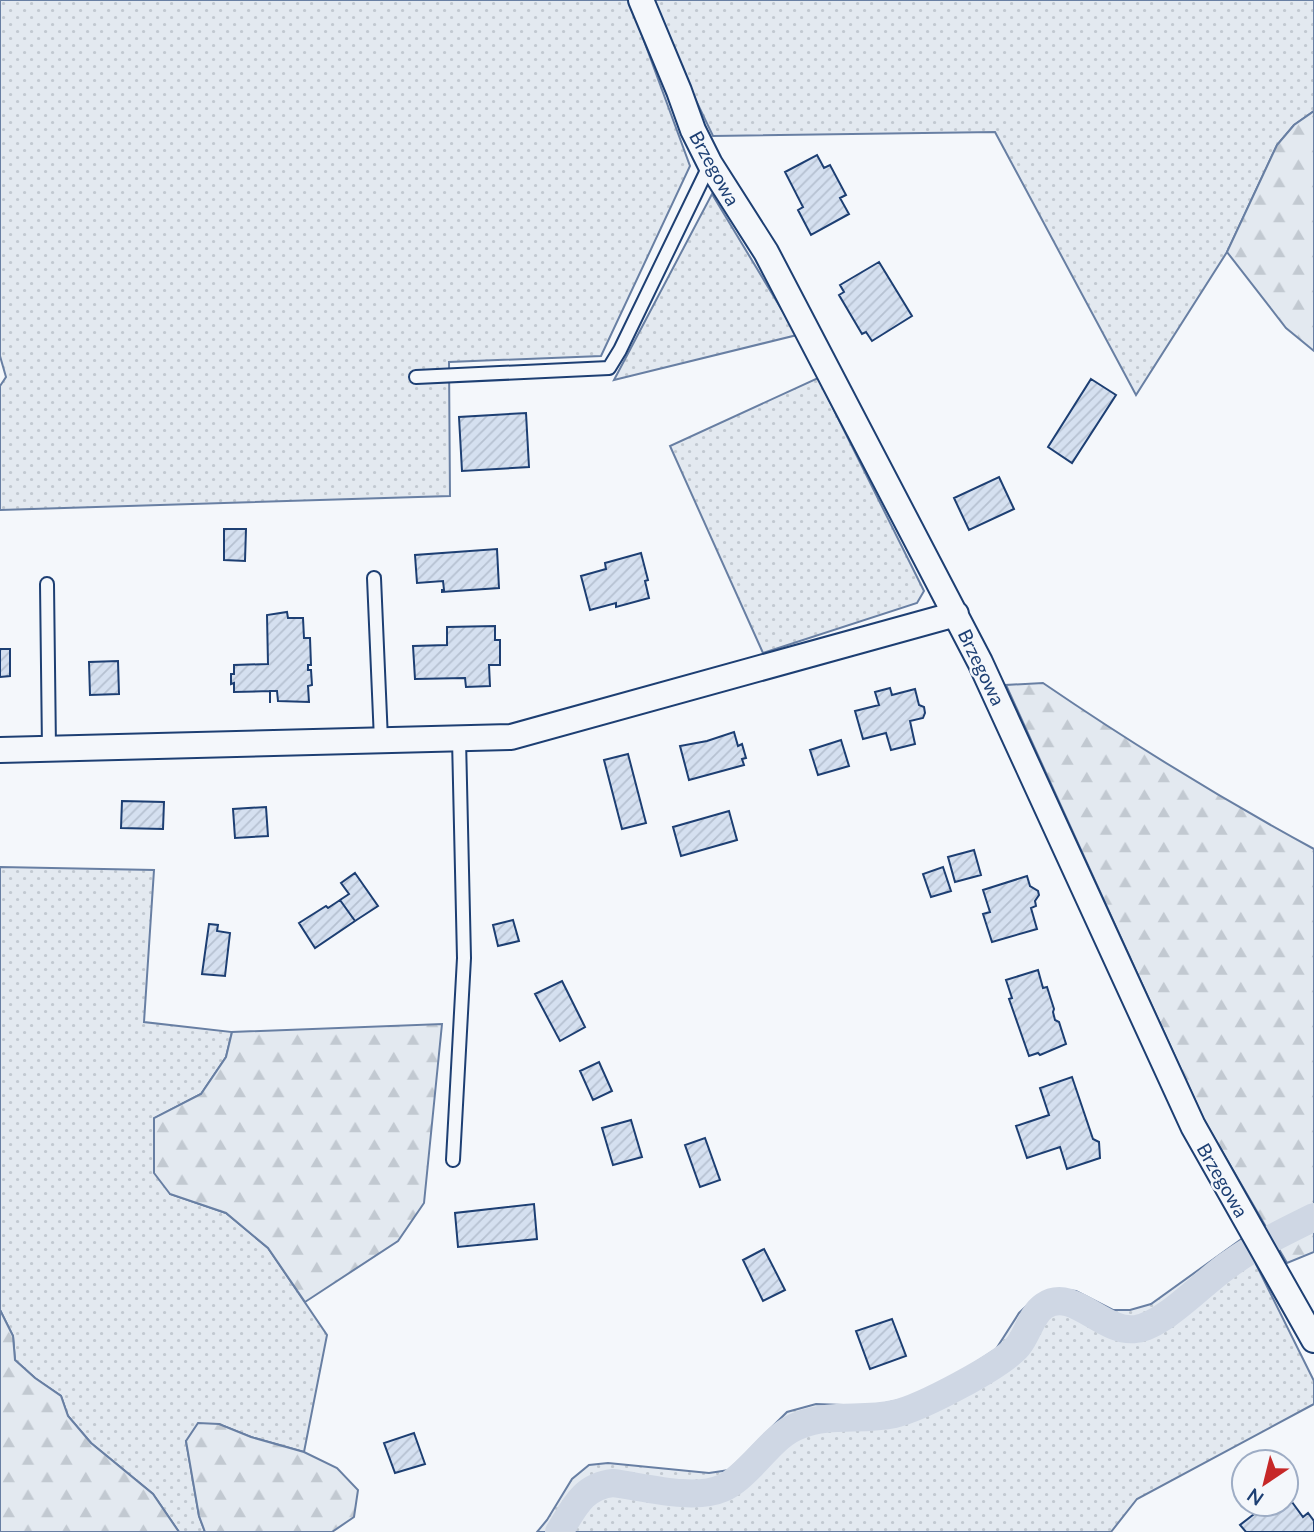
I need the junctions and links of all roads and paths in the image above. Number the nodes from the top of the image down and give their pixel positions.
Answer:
1 (641, 0) edge
2 (710, 164) junction
3 (416, 377) dead end
4 (374, 578) dead end
5 (47, 584) dead end
6 (956, 614) junction
7 (459, 739) junction
8 (380, 740) junction
9 (49, 749) junction
10 (0, 750) edge
11 (453, 1160) dead end
12 (1314, 1340) edge

1 - 2 street, Brzegowa
2 - 3 lane
2 - 6 street, Brzegowa
4 - 8 lane
5 - 9 lane
6 - 7 street
6 - 12 street, Brzegowa
7 - 8 street
7 - 11 lane
8 - 9 street
9 - 10 street

